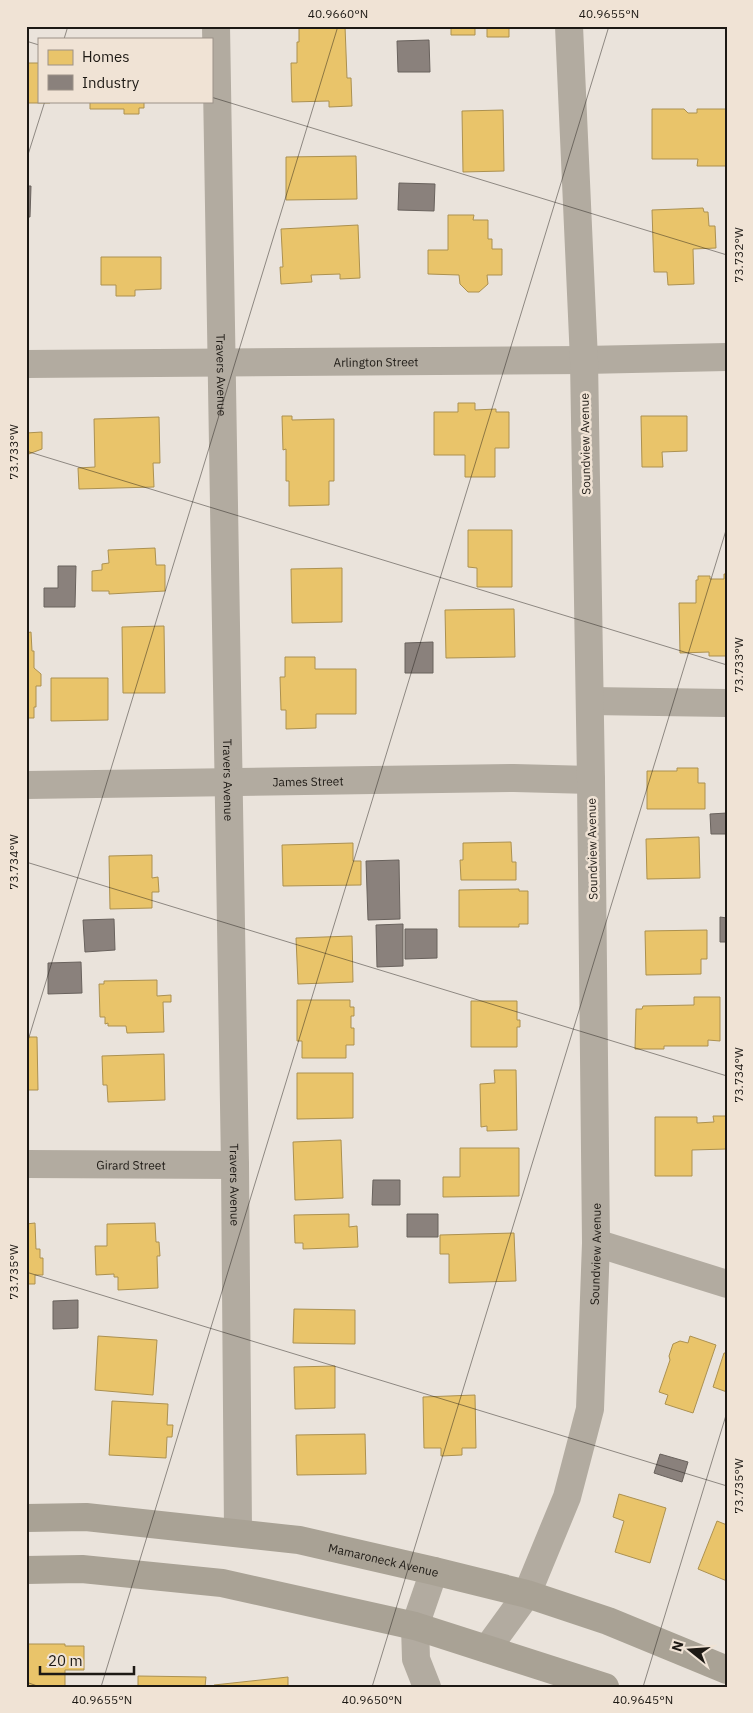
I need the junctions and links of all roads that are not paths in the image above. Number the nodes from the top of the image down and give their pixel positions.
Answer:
1 (216, 26) edge
2 (569, 26) edge
3 (727, 357) edge
4 (584, 360) junction
5 (221, 362) junction
6 (26, 364) edge
7 (590, 701) junction
8 (727, 703) edge
9 (591, 780) junction
10 (228, 782) junction
11 (26, 785) edge
12 (26, 1164) edge
13 (236, 1165) junction
14 (596, 1243) junction
15 (727, 1284) edge
16 (26, 1518) edge
17 (238, 1532) junction
18 (26, 1570) edge
19 (434, 1571) junction
20 (526, 1594) junction
21 (415, 1626) junction
22 (487, 1649) junction
23 (727, 1670) edge
24 (427, 1687) edge
25 (605, 1687) edge

1 - 5 street, Travers Avenue
2 - 4 street, Soundview Avenue
3 - 4 street, Arlington Street
4 - 5 street, Arlington Street
4 - 7 street, Soundview Avenue
5 - 6 street, Arlington Street
5 - 10 street, Travers Avenue
7 - 8 street
7 - 9 street, Soundview Avenue
9 - 10 street, James Street
9 - 14 street, Soundview Avenue
10 - 11 street, James Street
10 - 13 street, Travers Avenue
12 - 13 street, Girard Street
13 - 17 street, Travers Avenue
14 - 15 street
14 - 20 street, Soundview Avenue
16 - 17 main road, Mamaroneck Avenue
17 - 19 main road, Mamaroneck Avenue
18 - 21 main road
19 - 20 main road, Mamaroneck Avenue
19 - 21 street
20 - 22 street, Soundview Avenue
20 - 23 main road, Mamaroneck Avenue
21 - 22 main road
21 - 24 street
22 - 25 main road

